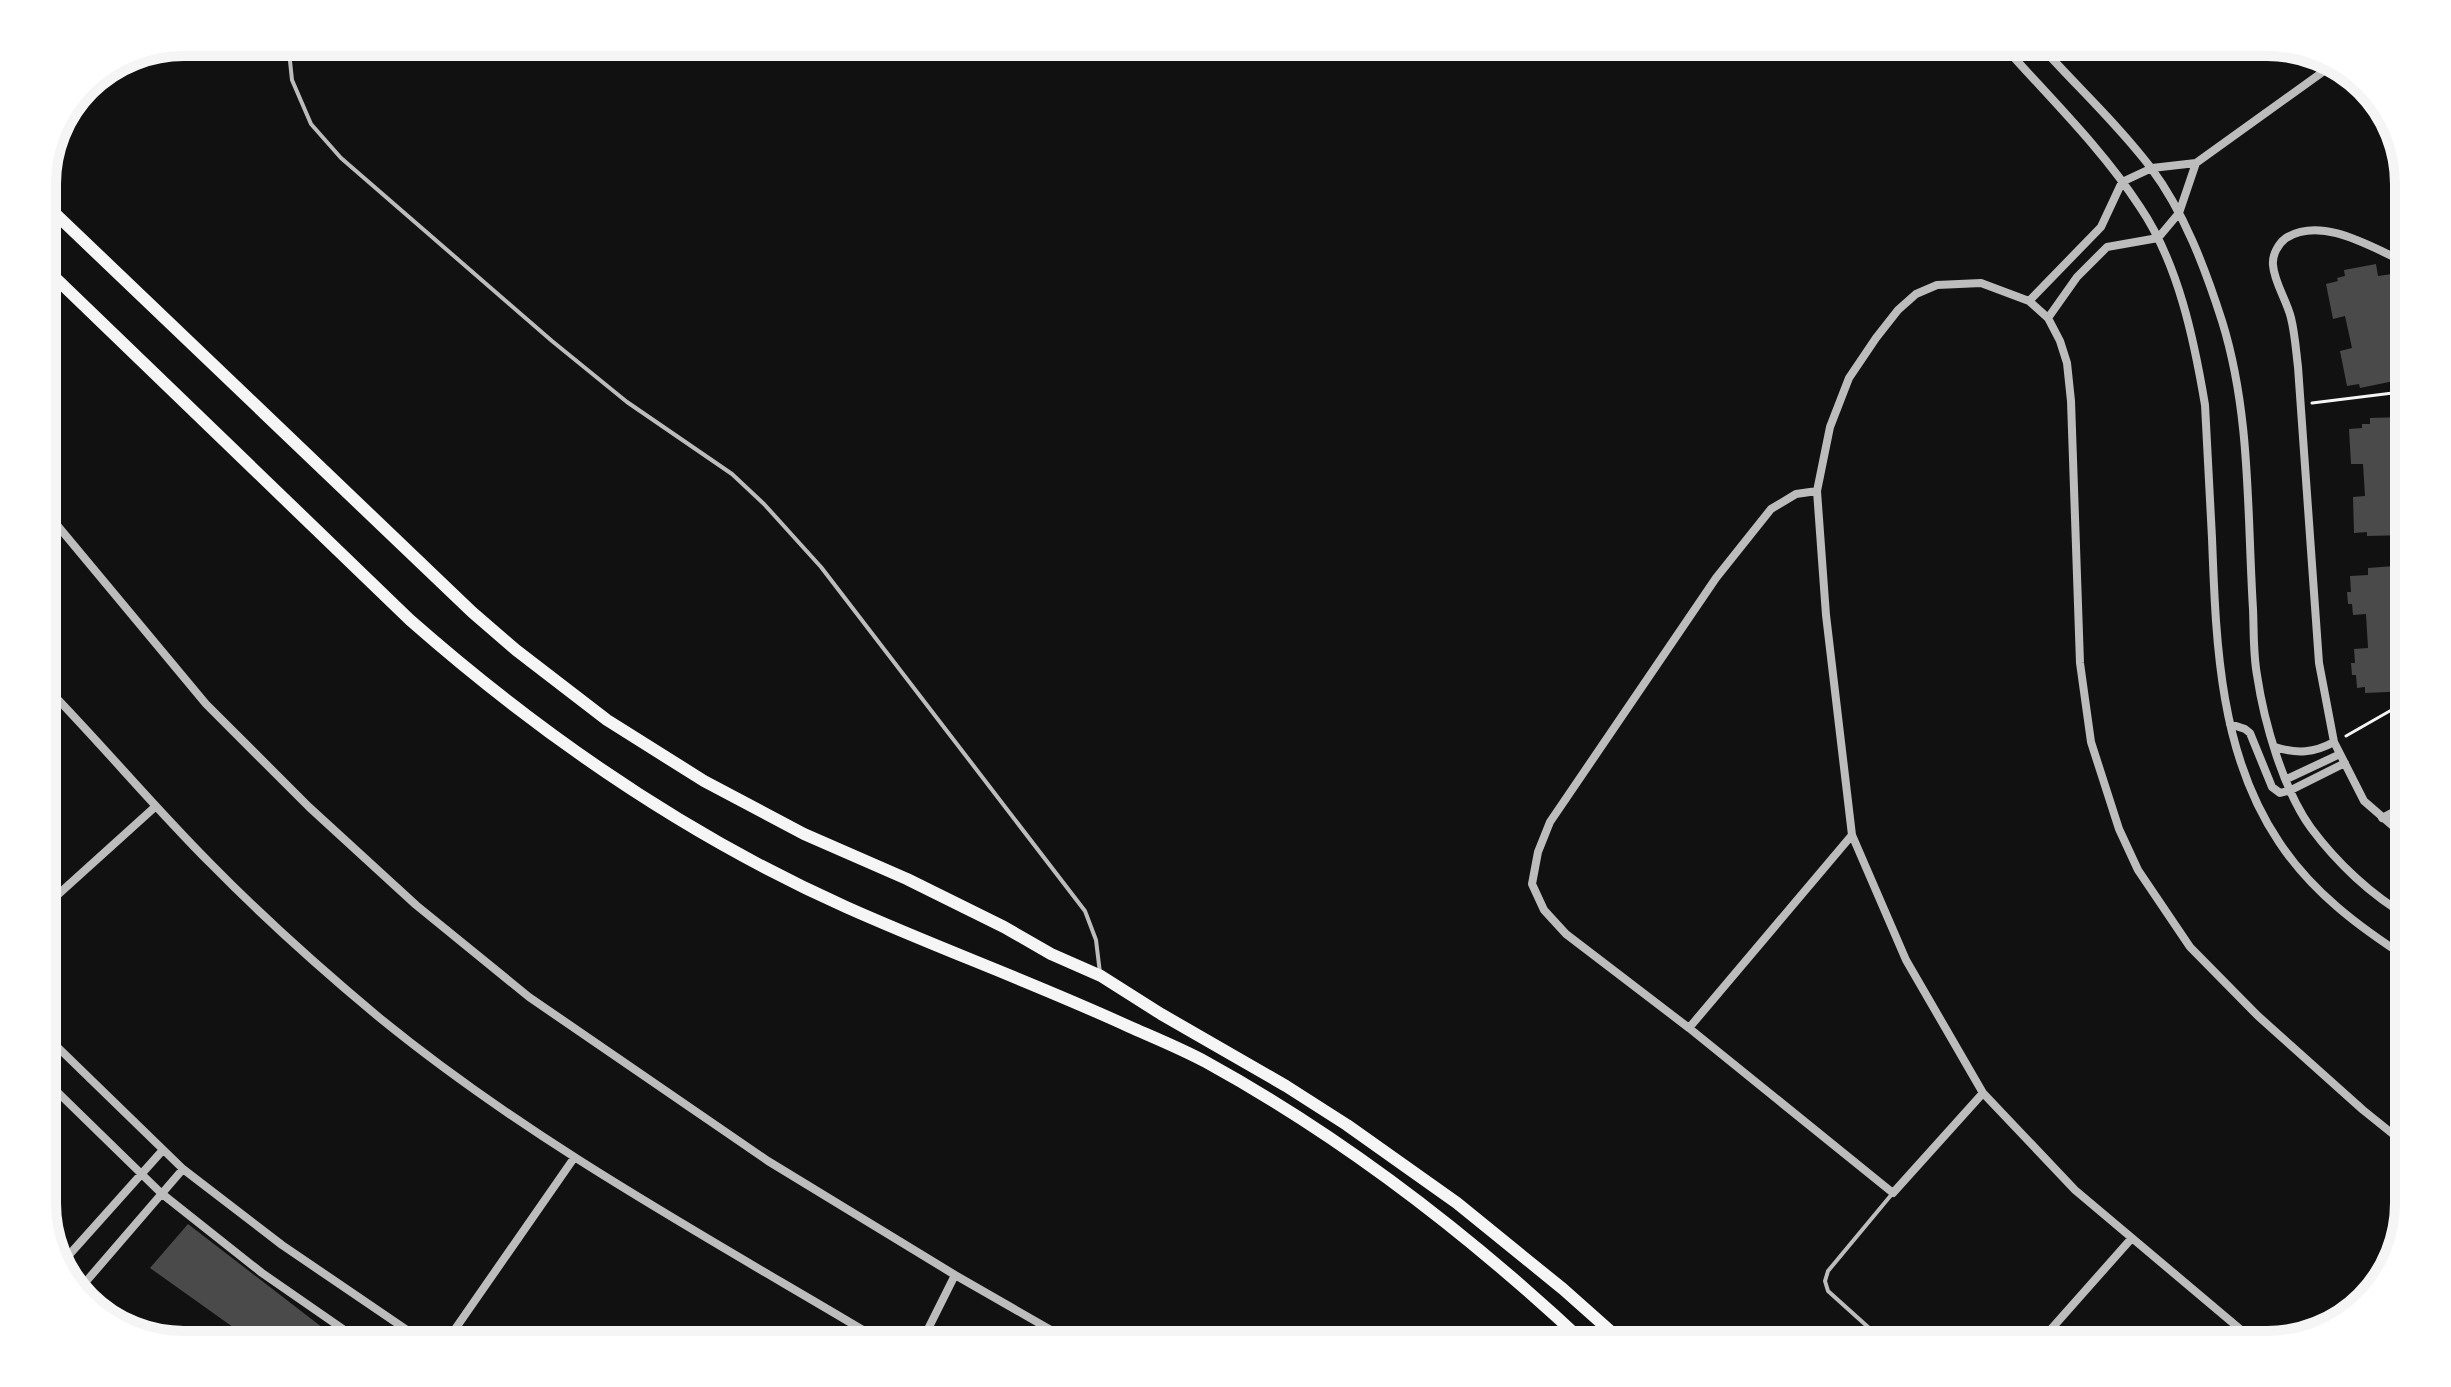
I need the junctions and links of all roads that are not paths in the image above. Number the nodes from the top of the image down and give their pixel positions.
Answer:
1 (289, 56) edge
2 (2012, 56) edge
3 (2050, 56) edge
4 (2325, 70) edge
5 (2196, 163) junction
6 (2152, 168) junction
7 (2122, 182) junction
8 (2179, 213) junction
9 (56, 214) edge
10 (2158, 238) junction
11 (2395, 258) edge
12 (56, 279) edge
13 (2029, 301) junction
14 (2048, 318) junction
15 (1817, 491) junction
16 (56, 524) edge
17 (56, 698) edge
18 (2230, 724) junction
19 (2334, 742) junction
20 (2275, 747) junction
21 (2340, 754) junction
22 (2345, 763) junction
23 (2287, 779) junction
24 (2291, 790) junction
25 (156, 806) junction
26 (2395, 811) edge
27 (2382, 818) junction
28 (2395, 829) edge
29 (1852, 835) junction
30 (56, 896) edge
31 (2395, 907) edge
32 (2395, 949) edge
33 (1101, 976) junction
34 (1689, 1028) junction
35 (56, 1046) edge
36 (56, 1091) edge
37 (1983, 1093) junction
38 (2395, 1136) edge
39 (162, 1151) junction
40 (574, 1158) junction
41 (183, 1169) junction
42 (141, 1174) junction
43 (161, 1193) junction
44 (1893, 1193) junction
45 (2131, 1239) junction
46 (68, 1256) edge
47 (955, 1275) junction
48 (84, 1284) edge
49 (346, 1331) edge
50 (408, 1331) edge
51 (454, 1331) edge
52 (864, 1331) edge
53 (927, 1331) edge
54 (1053, 1331) edge
55 (1572, 1331) edge
56 (1610, 1331) edge
57 (1872, 1331) edge
58 (2049, 1331) edge
59 (2242, 1331) edge

1 - 33 lane
2 - 7 street
3 - 6 street
4 - 5 street
5 - 6 street
5 - 8 street
6 - 7 street
6 - 8 street
7 - 10 street
7 - 13 street
8 - 10 street
8 - 20 street
9 - 33 main road
10 - 14 street
10 - 18 street
11 - 19 street
12 - 55 main road
13 - 14 street
13 - 15 street
14 - 38 street
15 - 29 street
15 - 34 street
16 - 47 street
17 - 25 street
18 - 24 street
18 - 32 street
19 - 20 street
19 - 21 street
20 - 23 street
21 - 22 street
21 - 23 street
22 - 24 street
22 - 27 street
23 - 24 street
24 - 31 street
25 - 30 street
25 - 40 street
26 - 27 street
27 - 28 street
29 - 34 street
29 - 37 street
33 - 56 main road
34 - 44 street
35 - 39 street
36 - 42 street
37 - 44 street
37 - 45 street
39 - 41 street
39 - 42 street
40 - 51 street
40 - 52 street
41 - 43 street
41 - 50 street
42 - 43 street
42 - 46 street
43 - 48 street
43 - 49 street
44 - 57 lane
45 - 58 street
45 - 59 street
47 - 53 street
47 - 54 street

